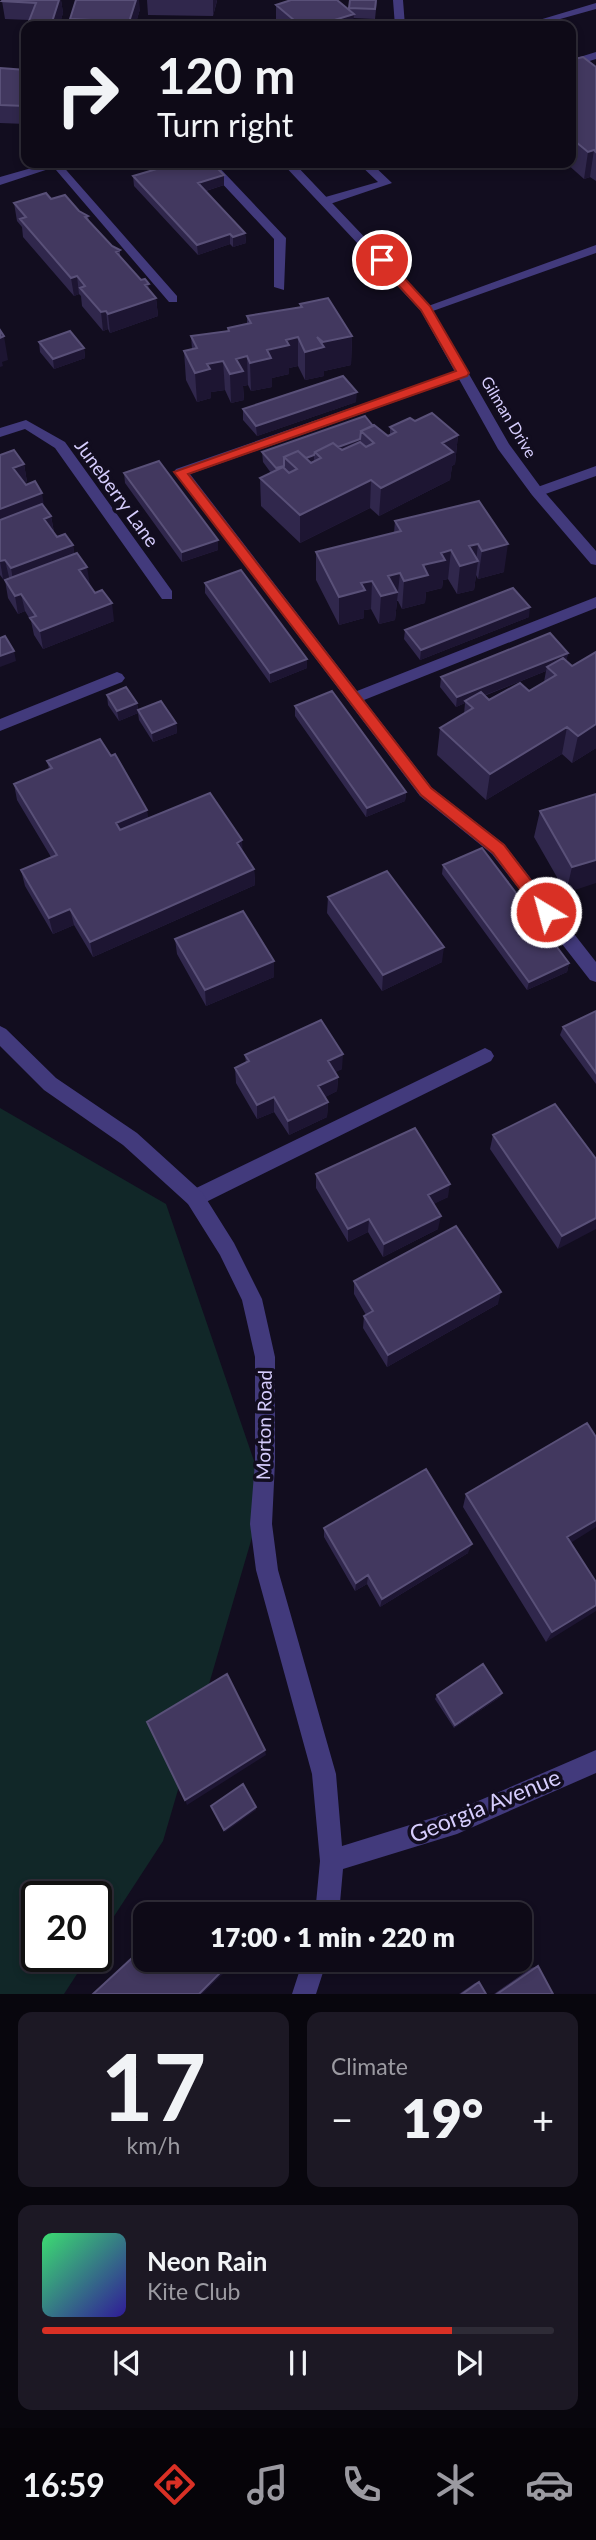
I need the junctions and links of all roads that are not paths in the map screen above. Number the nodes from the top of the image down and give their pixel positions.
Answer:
1 (398, 0) edge
2 (596, 6) edge
3 (400, 21) edge
4 (542, 21) edge
5 (596, 55) edge
6 (576, 62) edge
7 (44, 168) edge
8 (61, 168) edge
9 (214, 168) edge
10 (293, 168) edge
11 (370, 168) edge
12 (0, 181) edge
13 (327, 201) junction
14 (596, 249) edge
15 (280, 287) dead end
16 (173, 299) dead end
17 (426, 309) junction
18 (463, 373) junction
19 (0, 433) edge
20 (596, 471) edge
21 (537, 492) junction
22 (596, 560) edge
23 (167, 595) dead end
24 (596, 602) edge
25 (117, 678) dead end
26 (355, 698) junction
27 (0, 725) edge
28 (596, 976) edge
29 (0, 1034) edge
30 (485, 1056) dead end
31 (195, 1198) junction
32 (596, 1761) edge
33 (332, 1861) junction
34 (328, 1902) edge
35 (311, 1972) edge
36 (304, 1994) edge

1 - 3 street
2 - 4 street
5 - 6 street
7 - 12 street
8 - 16 street
9 - 15 street
10 - 13 street, Gilman Drive
11 - 13 street
13 - 17 street, Gilman Drive
14 - 17 street
17 - 18 street, Gilman Drive
18 - 21 street, Gilman Drive
18 - 26 street
19 - 23 street, Juneberry Lane
20 - 21 street
21 - 22 street, Gilman Drive
24 - 26 street
25 - 27 street
26 - 28 street
29 - 31 street, Morton Road
30 - 31 street
31 - 33 street, Morton Road
32 - 33 street, Georgia Avenue
33 - 34 street, Morton Road
35 - 36 street

